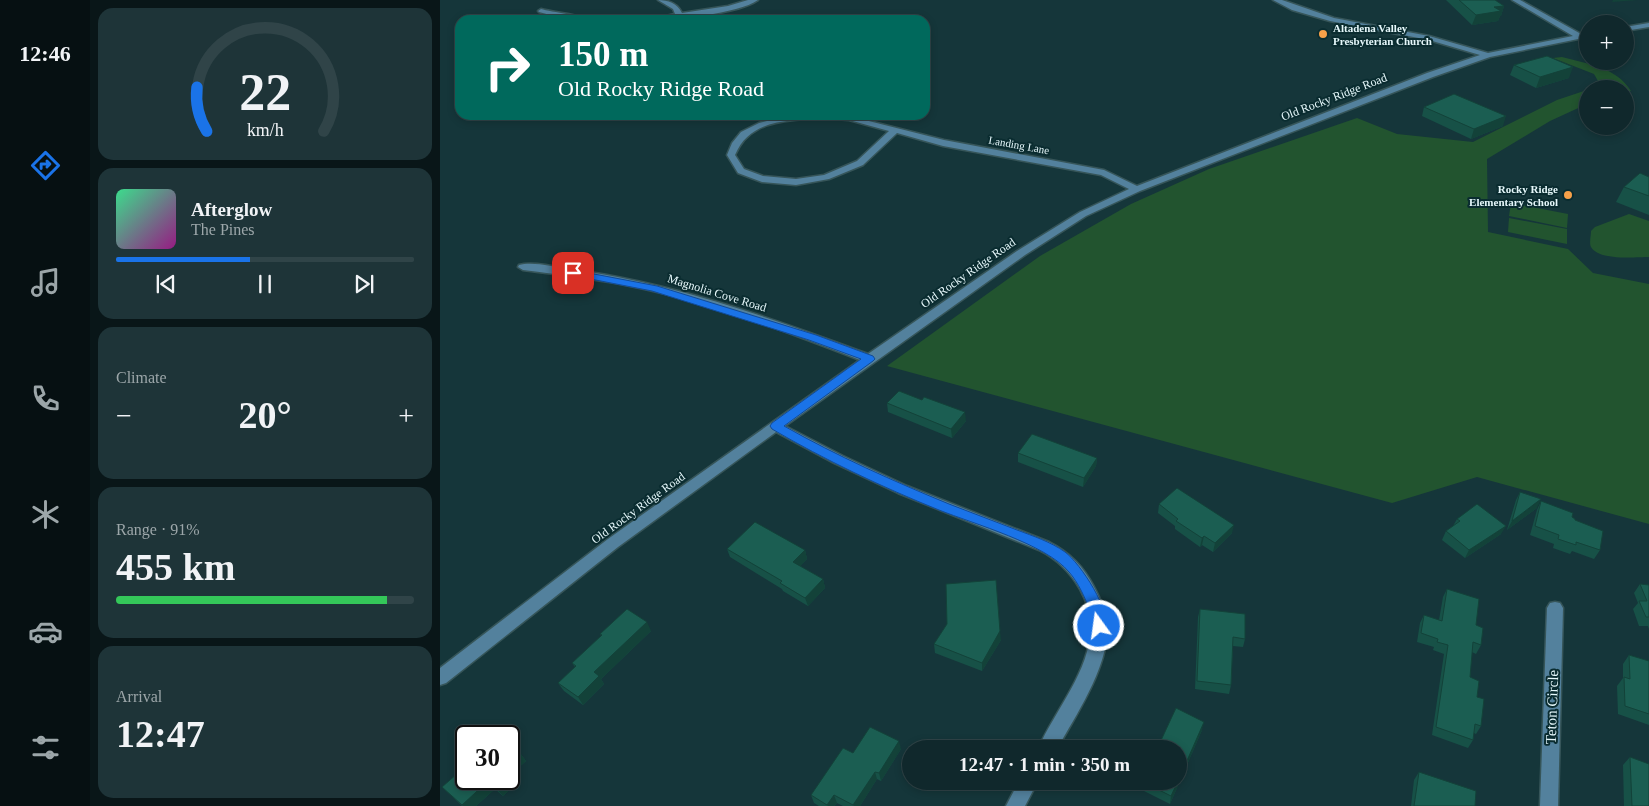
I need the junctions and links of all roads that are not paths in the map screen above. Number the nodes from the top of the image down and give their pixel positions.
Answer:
1 (661, 0) edge
2 (755, 0) edge
3 (1276, 0) edge
4 (1515, 0) edge
5 (541, 11) dead end
6 (557, 15) edge
7 (679, 15) edge
8 (691, 15) edge
9 (1649, 24) edge
10 (1634, 26) edge
11 (1579, 34) edge
12 (1579, 37) edge
13 (1488, 55) junction
14 (777, 120) edge
15 (856, 120) edge
16 (896, 130) junction
17 (1137, 189) junction
18 (523, 267) dead end
19 (869, 359) junction
20 (776, 426) junction
21 (1555, 608) dead end
22 (440, 678) edge
23 (1053, 740) edge
24 (1024, 790) edge
25 (1015, 806) edge
26 (1549, 806) edge

1 - 7 street
2 - 8 street
3 - 13 street
4 - 11 street
5 - 6 street
9 - 10 street
12 - 13 street, Old Rocky Ridge Road
13 - 17 street, Old Rocky Ridge Road
14 - 16 street
15 - 16 street, Landing Lane
16 - 17 street, Landing Lane
17 - 19 street, Old Rocky Ridge Road
18 - 19 street, Magnolia Cove Road
19 - 20 street, Old Rocky Ridge Road
20 - 22 street, Old Rocky Ridge Road
20 - 23 street
21 - 26 street, Teton Circle
24 - 25 street

